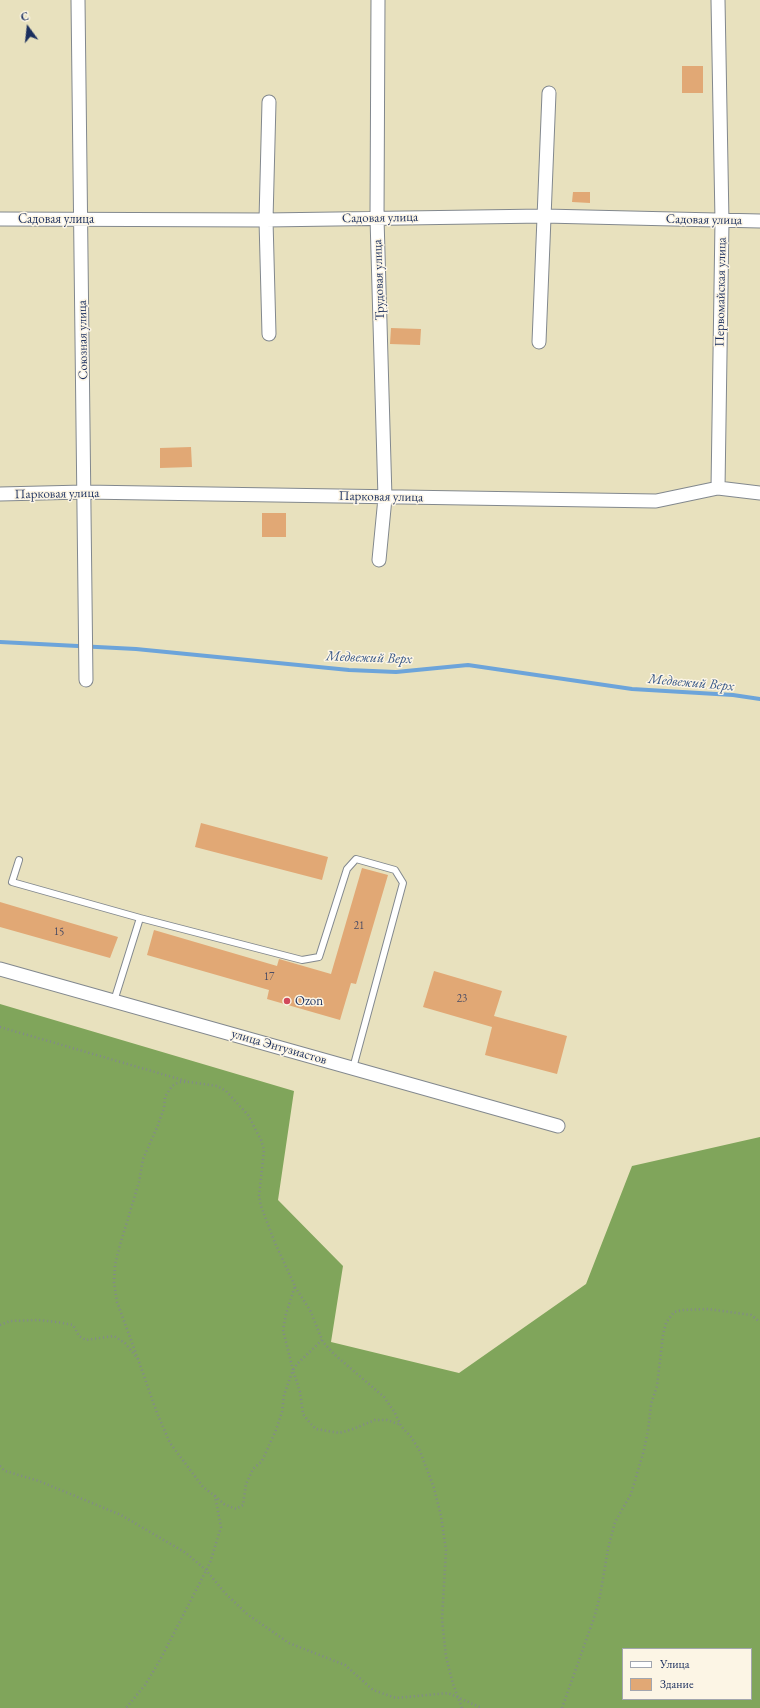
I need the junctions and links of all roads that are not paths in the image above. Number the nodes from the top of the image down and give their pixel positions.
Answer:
1 (78, 0) edge
2 (378, 0) edge
3 (718, 0) edge
4 (549, 94) dead end
5 (269, 102) dead end
6 (544, 216) junction
7 (377, 218) junction
8 (0, 219) edge
9 (82, 219) junction
10 (266, 220) junction
11 (722, 221) junction
12 (760, 221) edge
13 (269, 334) dead end
14 (539, 342) dead end
15 (718, 488) junction
16 (84, 492) junction
17 (760, 492) edge
18 (0, 494) edge
19 (385, 498) junction
20 (380, 560) dead end
21 (86, 680) dead end
22 (18, 860) dead end
23 (140, 918) junction
24 (0, 969) edge
25 (114, 1001) junction
26 (353, 1068) junction
27 (558, 1126) dead end

1 - 9 street, Союзная улица
2 - 7 street, Трудовая улица
3 - 11 street, Первомайская улица
4 - 6 street
5 - 10 street
6 - 7 street, Садовая улица
6 - 11 street, Садовая улица
6 - 14 street
7 - 10 street, Садовая улица
7 - 19 street, Трудовая улица
8 - 9 street, Садовая улица
9 - 10 street, Садовая улица
9 - 16 street, Союзная улица
10 - 13 street
11 - 12 street, Садовая улица
11 - 15 street, Первомайская улица
15 - 17 street, Парковая улица
15 - 19 street, Парковая улица
16 - 18 street, Парковая улица
16 - 19 street, Парковая улица
16 - 21 street, Союзная улица
19 - 20 street, Трудовая улица
22 - 23 lane
23 - 25 lane
23 - 26 lane
24 - 25 street, улица Энтузиастов
25 - 26 street, улица Энтузиастов
26 - 27 street, улица Энтузиастов

